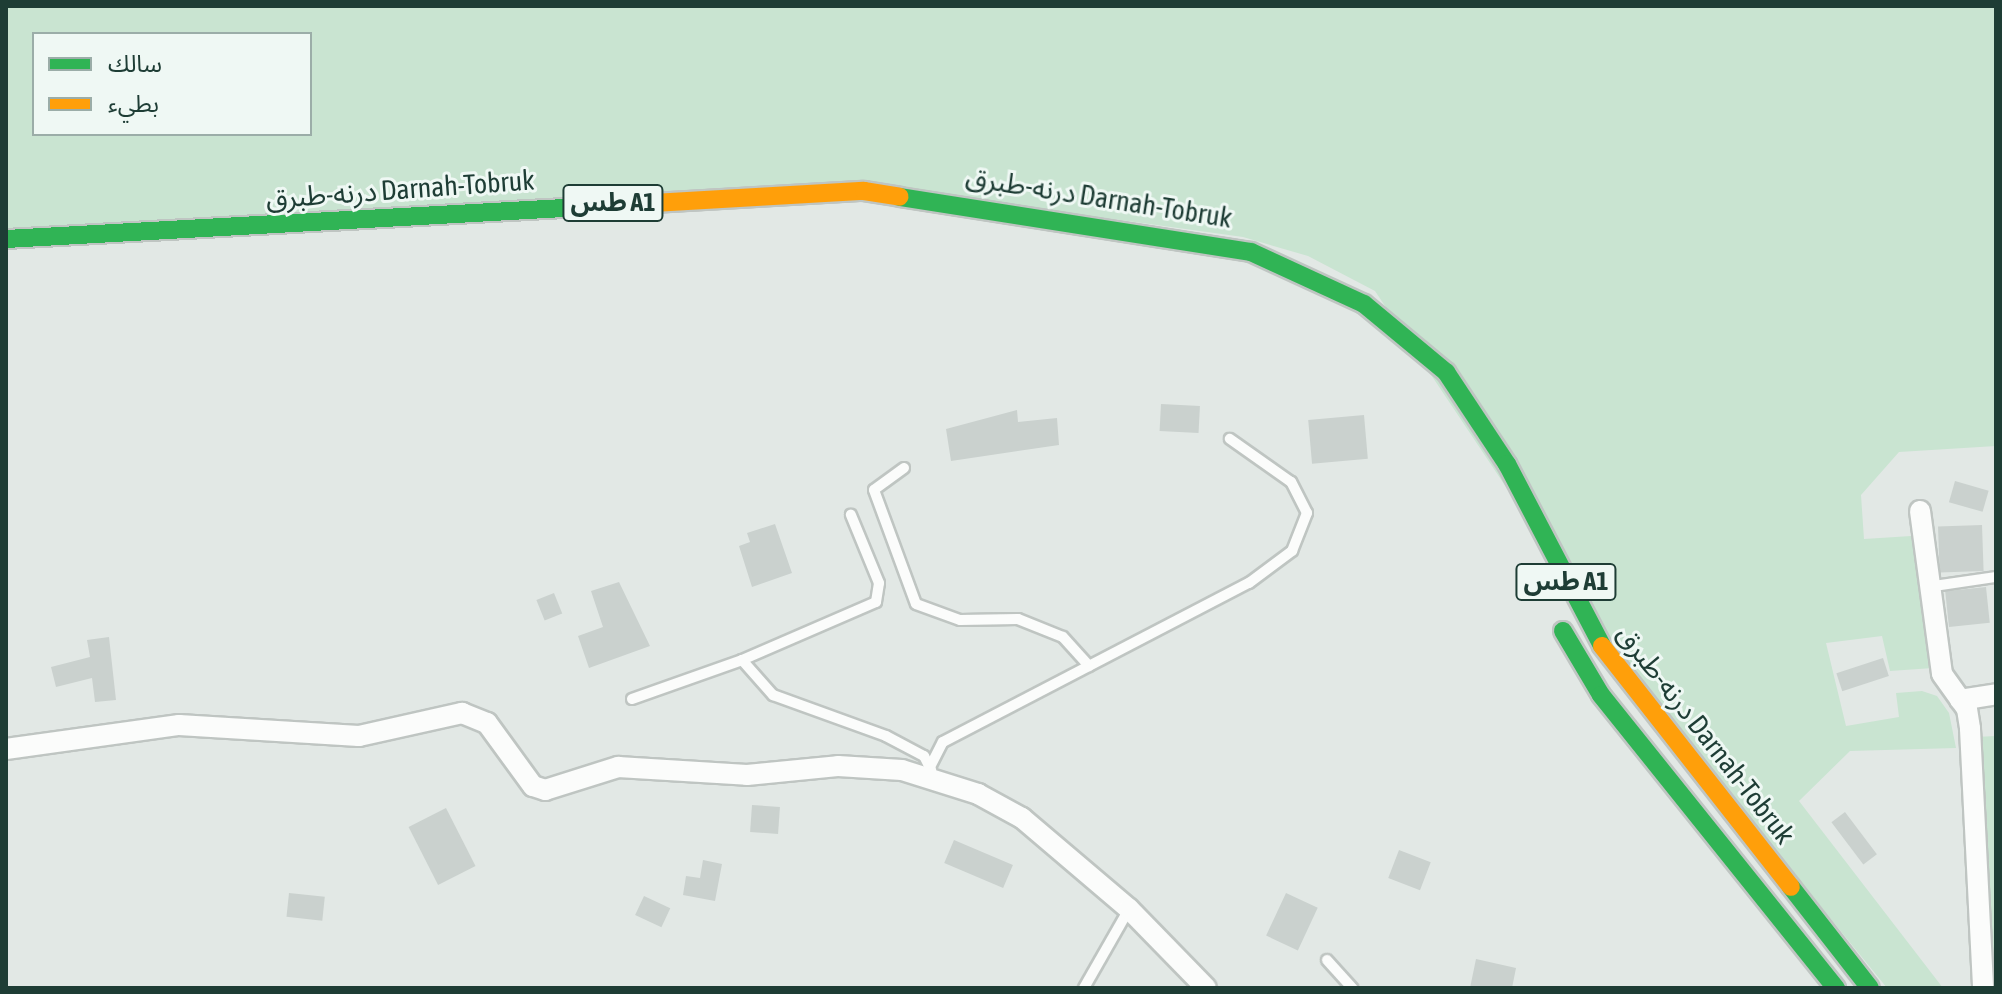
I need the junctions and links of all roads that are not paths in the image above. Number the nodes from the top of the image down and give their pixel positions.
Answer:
1 (6, 239) edge
2 (398, 239) dead end
3 (1222, 270) dead end
4 (1271, 285) dead end
5 (1405, 366) dead end
6 (1445, 411) dead end
7 (1230, 439) dead end
8 (1470, 449) dead end
9 (904, 468) dead end
10 (1920, 511) dead end
11 (851, 515) dead end
12 (1996, 577) edge
13 (1934, 586) junction
14 (1551, 607) dead end
15 (742, 660) junction
16 (1089, 666) junction
17 (1996, 694) edge
18 (632, 699) dead end
19 (1960, 700) junction
20 (6, 749) edge
21 (933, 773) junction
22 (1129, 909) junction
23 (1327, 960) dead end
24 (1084, 988) edge
25 (1206, 988) edge
26 (1352, 988) edge
27 (1836, 988) edge
28 (1870, 988) edge
29 (1983, 988) edge

1 - 28 highway, درنه-طبرق Darnah-Tobruk / طس A1
2 - 3 highway, درنه-طبرق Darnah-Tobruk / طس A1
4 - 5 highway
6 - 8 highway
7 - 16 lane
9 - 16 lane
10 - 13 street
11 - 15 lane
12 - 13 lane
13 - 19 street
14 - 27 highway, درنه-طبرق Darnah-Tobruk / طس A1
15 - 18 lane
15 - 21 lane
16 - 21 lane
17 - 19 street
19 - 29 street
20 - 21 street
21 - 22 street
22 - 24 lane
22 - 25 street
23 - 26 lane

